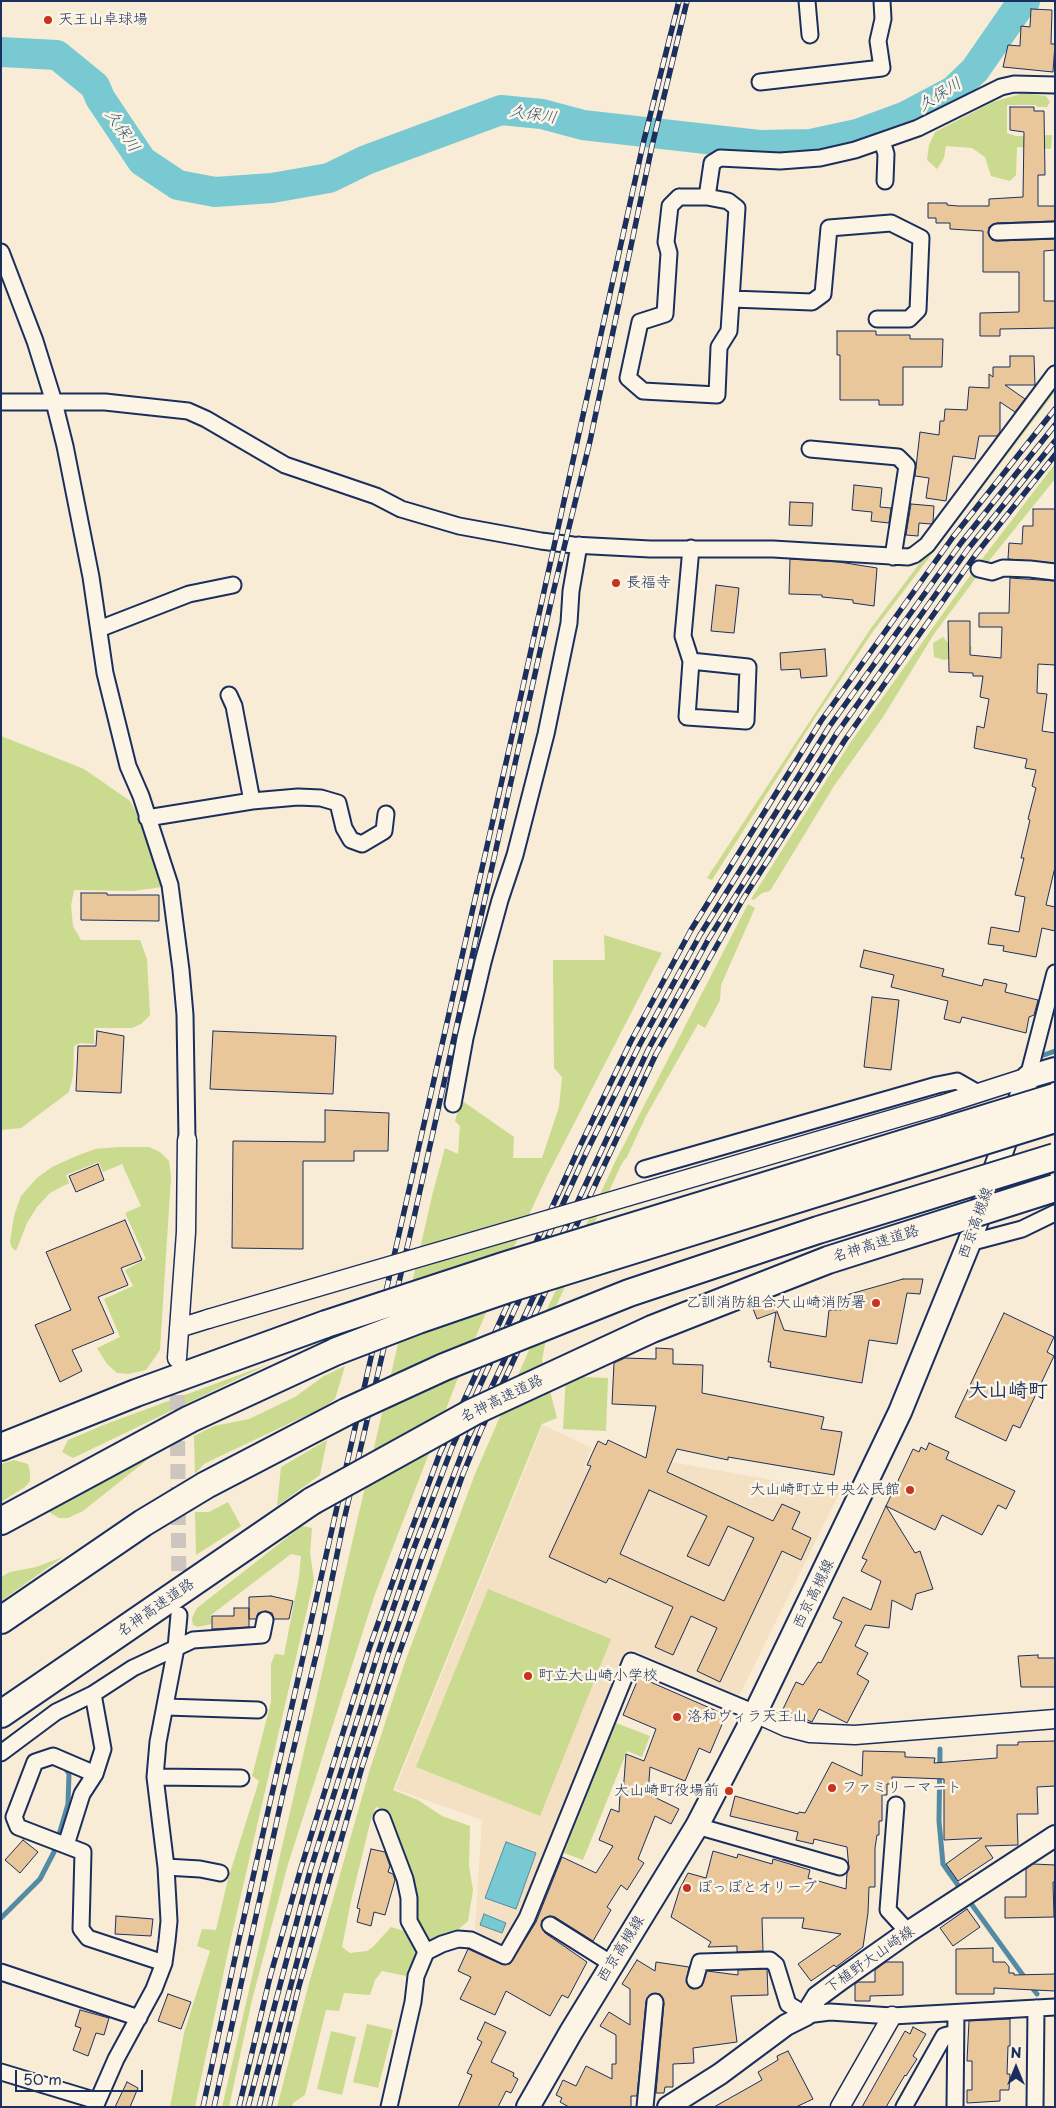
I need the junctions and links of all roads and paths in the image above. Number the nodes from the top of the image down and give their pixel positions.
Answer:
1 (807, 1) edge
2 (882, 1) edge
3 (810, 35) dead end
4 (760, 82) dead end
5 (1055, 85) edge
6 (882, 141) junction
7 (885, 180) dead end
8 (707, 197) junction
9 (1055, 230) edge
10 (997, 232) dead end
11 (1, 252) edge
12 (732, 298) junction
13 (877, 319) dead end
14 (1055, 374) edge
15 (1, 402) edge
16 (54, 402) junction
17 (810, 449) dead end
18 (576, 545) junction
19 (691, 548) junction
20 (893, 557) junction
21 (979, 569) dead end
22 (1055, 572) edge
23 (233, 585) dead end
24 (99, 629) junction
25 (691, 661) junction
26 (229, 695) dead end
27 (252, 800) junction
28 (386, 814) dead end
29 (147, 818) junction
30 (1055, 973) edge
31 (1055, 1068) edge
32 (1028, 1077) junction
33 (978, 1093) junction
34 (1055, 1097) edge
35 (453, 1104) dead end
36 (1055, 1120) edge
37 (187, 1140) joint
38 (1055, 1157) edge
39 (644, 1169) dead end
40 (1055, 1188) edge
41 (1055, 1213) edge
42 (969, 1243) junction
43 (179, 1328) junction
44 (177, 1358) tunnel mouth
45 (1, 1448) edge
46 (1, 1521) edge
47 (179, 1615) dead end
48 (1, 1620) edge
49 (266, 1620) dead end
50 (176, 1648) junction
51 (93, 1694) junction
52 (166, 1707) junction
53 (258, 1710) dead end
54 (755, 1713) junction
55 (1, 1714) edge
56 (1055, 1719) edge
57 (1, 1753) edge
58 (95, 1774) junction
59 (155, 1777) junction
60 (241, 1778) dead end
61 (896, 1804) dead end
62 (382, 1818) dead end
63 (697, 1826) junction
64 (1055, 1836) edge
65 (66, 1845) junction
66 (166, 1867) junction
67 (840, 1867) dead end
68 (220, 1873) dead end
69 (550, 1925) dead end
70 (908, 1932) junction
71 (426, 1952) junction
72 (164, 1963) junction
73 (612, 1964) junction
74 (1, 1972) edge
75 (695, 1980) dead end
76 (655, 2002) dead end
77 (1055, 2007) edge
78 (1036, 2008) junction
79 (956, 2013) junction
80 (806, 2015) junction
81 (892, 2016) junction
82 (139, 2018) junction
83 (955, 2033) junction
84 (1, 2072) edge
85 (96, 2104) edge
86 (389, 2107) edge
87 (528, 2107) edge
88 (645, 2107) edge
89 (668, 2107) edge
90 (840, 2107) edge
91 (904, 2107) edge
92 (955, 2107) edge
93 (1035, 2107) edge

1 - 3 street
2 - 4 street
5 - 6 street
6 - 7 street
6 - 8 street
8 - 12 street
8 - 12 street
9 - 10 street
11 - 16 street
12 - 13 street
14 - 20 street
15 - 16 street
16 - 18 street
16 - 24 street
17 - 20 street
18 - 19 street
18 - 35 street
19 - 20 street
19 - 25 street
21 - 22 street
23 - 24 street
24 - 29 street
25 - 25 street
26 - 27 street
27 - 28 street
27 - 29 street
29 - 37 street
30 - 32 street
31 - 32 main road
32 - 33 street
32 - 42 main road, 西京高槻線
33 - 39 street
33 - 43 street, bridge
34 - 45 highway, bridge
36 - 46 highway, bridge
37 - 43 street
38 - 48 highway, 名神高速道路, bridge
40 - 55 highway, 名神高速道路, bridge
41 - 42 street
42 - 54 main road, 西京高槻線
43 - 44 street
47 - 50 street
49 - 50 street
50 - 51 street
50 - 52 street
51 - 57 street
51 - 58 street
52 - 53 street
52 - 59 street
54 - 56 street
54 - 63 main road, 西京高槻線
54 - 71 street
58 - 65 street
58 - 65 street
59 - 60 street
59 - 66 street
61 - 70 street
62 - 71 street
63 - 67 street
63 - 73 main road, 西京高槻線
64 - 70 main road, 下植野大山崎線
65 - 72 street
66 - 68 street
66 - 72 street
69 - 73 street
70 - 80 main road, 下植野大山崎線
71 - 86 street
72 - 82 street
73 - 87 main road, 西京高槻線
74 - 82 street
75 - 80 street
76 - 88 street
77 - 78 street
78 - 79 street
78 - 93 street
79 - 81 street
79 - 83 street
80 - 81 street
80 - 89 main road, 下植野大山崎線
81 - 90 street
82 - 85 street
83 - 91 street
83 - 92 street
84 - 85 street

